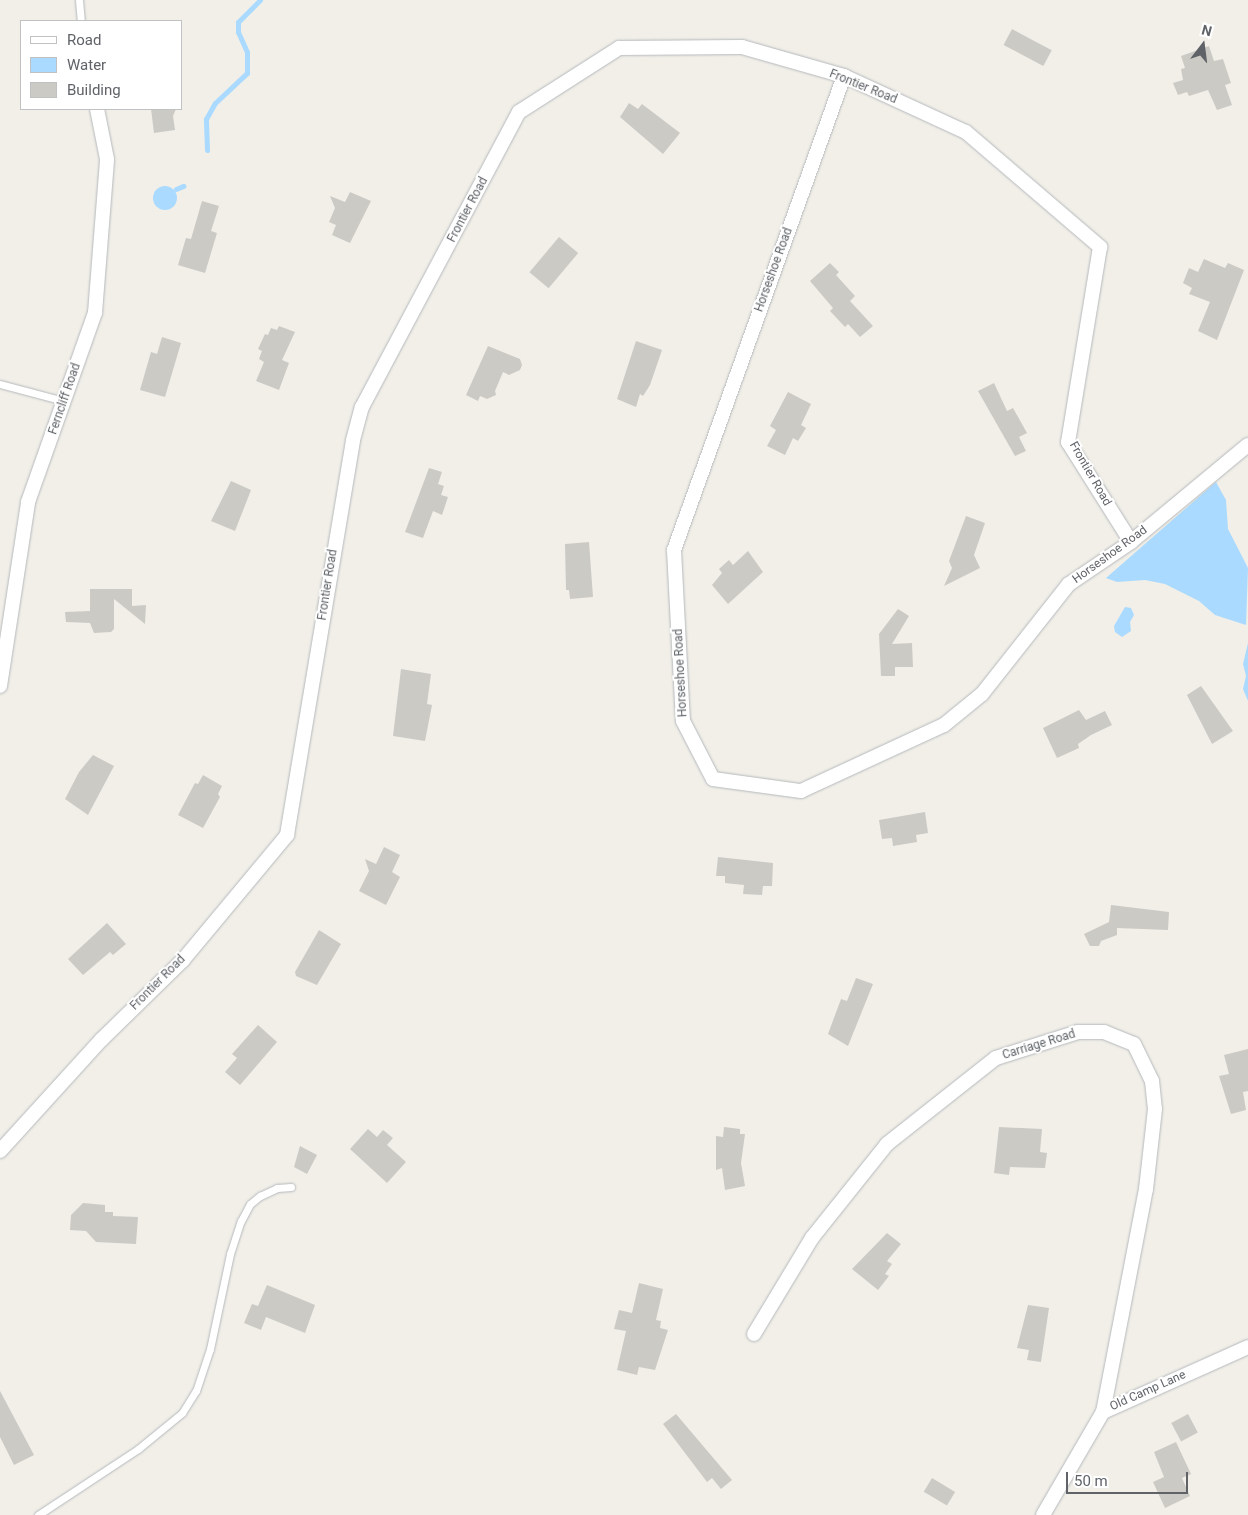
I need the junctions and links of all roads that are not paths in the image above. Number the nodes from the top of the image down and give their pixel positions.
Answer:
1 (80, 0) edge
2 (81, 20) edge
3 (844, 76) junction
4 (97, 110) edge
5 (0, 384) edge
6 (64, 401) junction
7 (1248, 445) edge
8 (1131, 542) junction
9 (0, 686) edge
10 (0, 1151) edge
11 (291, 1187) dead end
12 (754, 1334) dead end
13 (1248, 1346) edge
14 (1103, 1412) junction
15 (38, 1515) edge
16 (1042, 1515) edge

1 - 2 lane
3 - 8 street, Frontier Road
3 - 8 street, Horseshoe Road
3 - 10 street, Frontier Road
4 - 6 street, Ferncliff Road
5 - 6 lane
6 - 9 street, Ferncliff Road
7 - 8 street, Horseshoe Road
11 - 15 lane
12 - 14 street, Carriage Road
13 - 14 street, Old Camp Lane
14 - 16 street, Old Camp Lane

